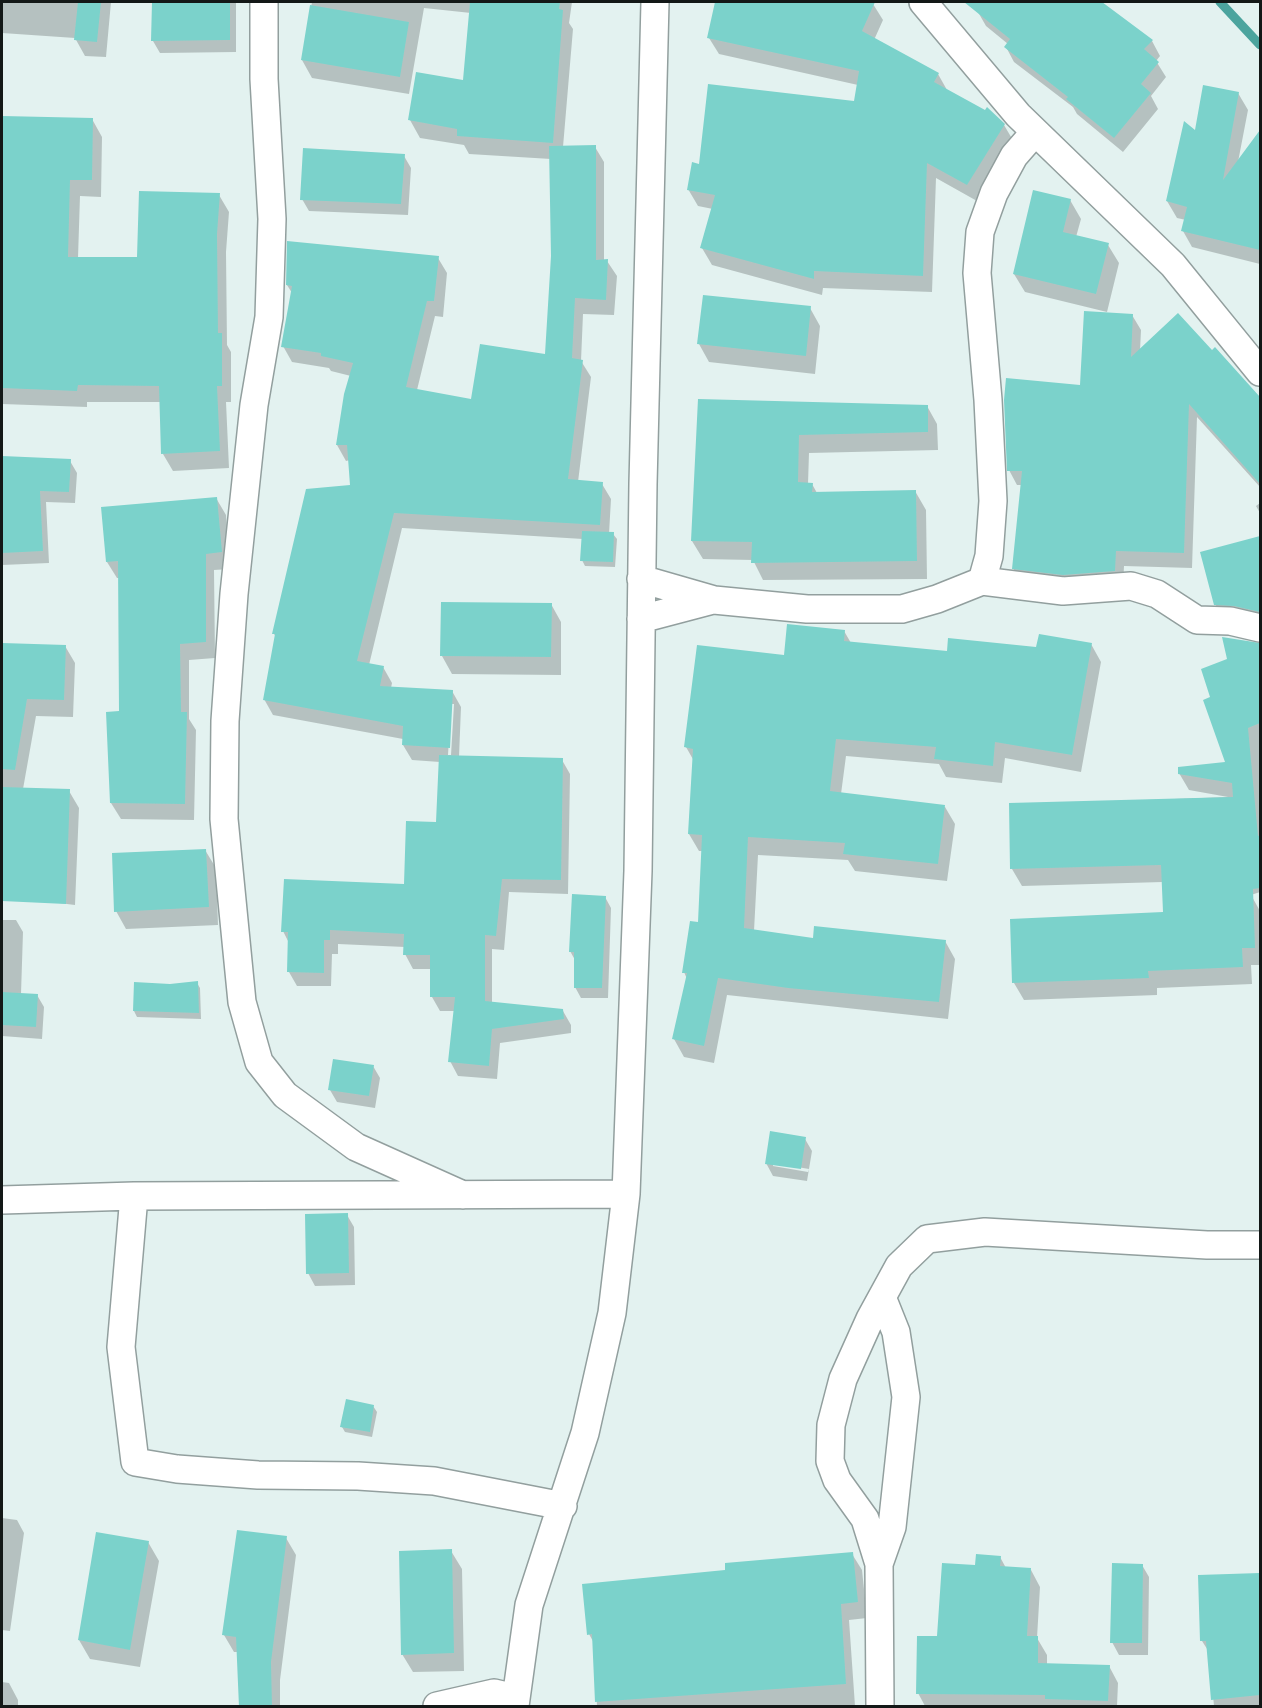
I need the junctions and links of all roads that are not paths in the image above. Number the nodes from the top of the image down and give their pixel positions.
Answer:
1 (264, 2) edge
2 (655, 2) edge
3 (923, 2) edge
4 (1035, 132) junction
5 (1260, 372) edge
6 (642, 579) junction
7 (982, 581) junction
8 (714, 600) junction
9 (641, 619) junction
10 (1260, 628) edge
11 (626, 1194) junction
12 (463, 1195) junction
13 (134, 1196) junction
14 (2, 1200) edge
15 (1260, 1245) edge
16 (882, 1297) junction
17 (563, 1506) junction
18 (879, 1564) junction
19 (515, 1702) edge
20 (437, 1707) edge
21 (880, 1707) edge

1 - 12 street
2 - 6 street
3 - 4 street
4 - 5 street
4 - 7 street
6 - 8 street
6 - 9 street
7 - 8 street
7 - 10 street
8 - 9 street
9 - 11 street
11 - 12 street
11 - 17 street
12 - 13 street
13 - 14 street
13 - 17 street
15 - 16 street
16 - 18 street
16 - 18 street
17 - 19 street
18 - 21 street
19 - 20 street

